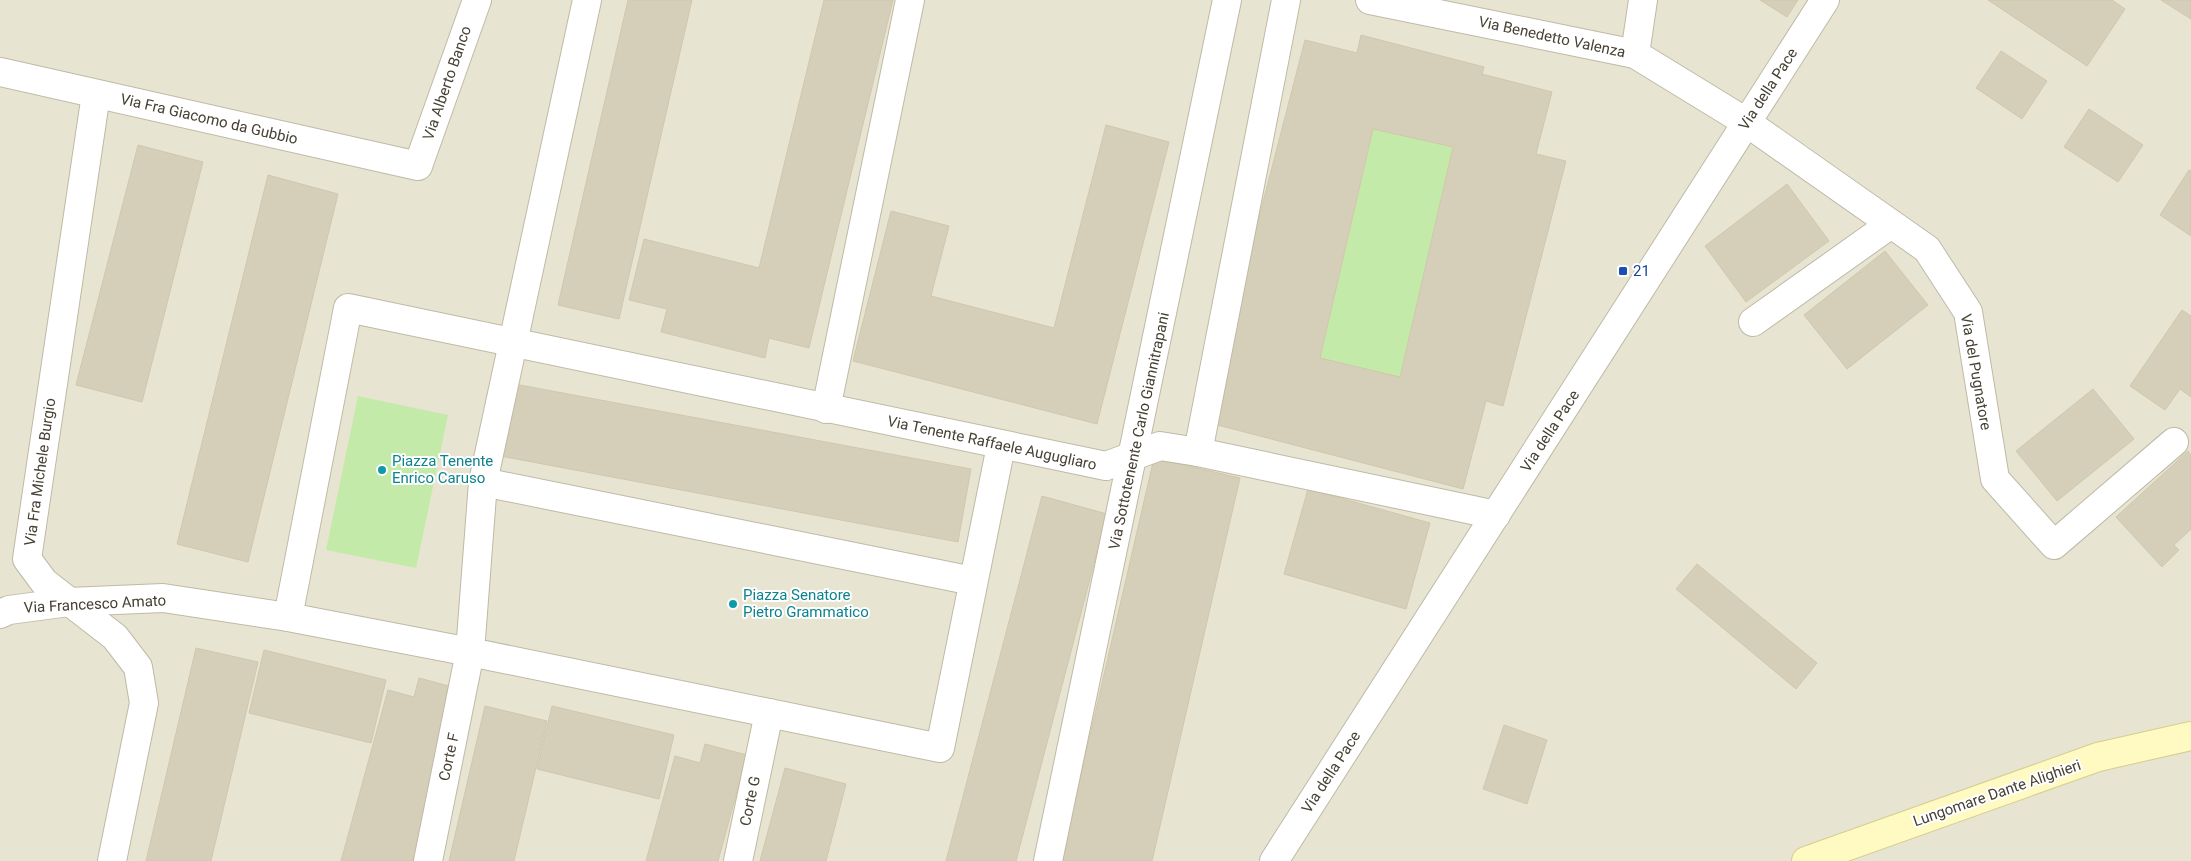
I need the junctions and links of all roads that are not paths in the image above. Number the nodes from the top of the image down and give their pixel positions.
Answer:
1 (477, 0) edge
2 (587, 0) edge
3 (910, 0) edge
4 (1227, 0) edge
5 (1286, 0) edge
6 (1370, 0) edge
7 (1643, 0) edge
8 (1825, 0) edge
9 (1635, 54) junction
10 (0, 72) edge
11 (96, 94) junction
12 (1746, 122) junction
13 (418, 166) joint
14 (1891, 224) junction
15 (1754, 322) dead end
16 (514, 344) junction
17 (826, 409) junction
18 (2174, 442) dead end
19 (1001, 446) junction
20 (1198, 452) junction
21 (1134, 456) junction
22 (483, 482) junction
23 (1496, 515) junction
24 (973, 581) junction
25 (69, 602) junction
26 (0, 614) edge
27 (288, 617) junction
28 (470, 652) junction
29 (769, 713) junction
30 (2191, 736) edge
31 (112, 861) edge
32 (428, 861) edge
33 (738, 861) edge
34 (1048, 861) edge
35 (1274, 861) edge
36 (1806, 861) edge

1 - 13 street, Via Alberto Banco
2 - 16 street, Corte F
3 - 17 street
4 - 21 street, Via Sottotenente Carlo Giannitrapani
5 - 20 street
6 - 9 street, Via Benedetto Valenza
7 - 9 street
8 - 12 street, Via della Pace
9 - 12 street, Via Benedetto Valenza
10 - 11 street, Via Fra Giacomo da Gubbio
11 - 13 street, Via Fra Giacomo da Gubbio
11 - 25 street, Via Fra Michele Burgio
12 - 14 street, Via del Pugnatore
12 - 23 street, Via della Pace
14 - 15 street
14 - 18 street, Via del Pugnatore
16 - 17 street, Via Tenente Raffaele Augugliaro
16 - 22 street, Corte F
16 - 27 street, Via Tenente Raffaele Augugliaro
17 - 19 street, Via Tenente Raffaele Augugliaro
19 - 21 street, Via Tenente Raffaele Augugliaro
19 - 24 street
20 - 21 street, Via Tenente Raffaele Augugliaro
20 - 23 street, Via Tenente Raffaele Augugliaro
21 - 34 street, Via Sottotenente Carlo Giannitrapani
22 - 24 street
22 - 28 street, Corte F
23 - 35 street, Via della Pace
24 - 29 street, Via Francesco Amato
25 - 26 street, Via Francesco Amato
25 - 27 street, Via Francesco Amato
25 - 31 street, Via Fra Michele Burgio
27 - 28 street, Via Francesco Amato
28 - 29 street, Via Francesco Amato
28 - 32 street, Corte F
29 - 33 street, Corte G
30 - 36 main road, Lungomare Dante Alighieri

